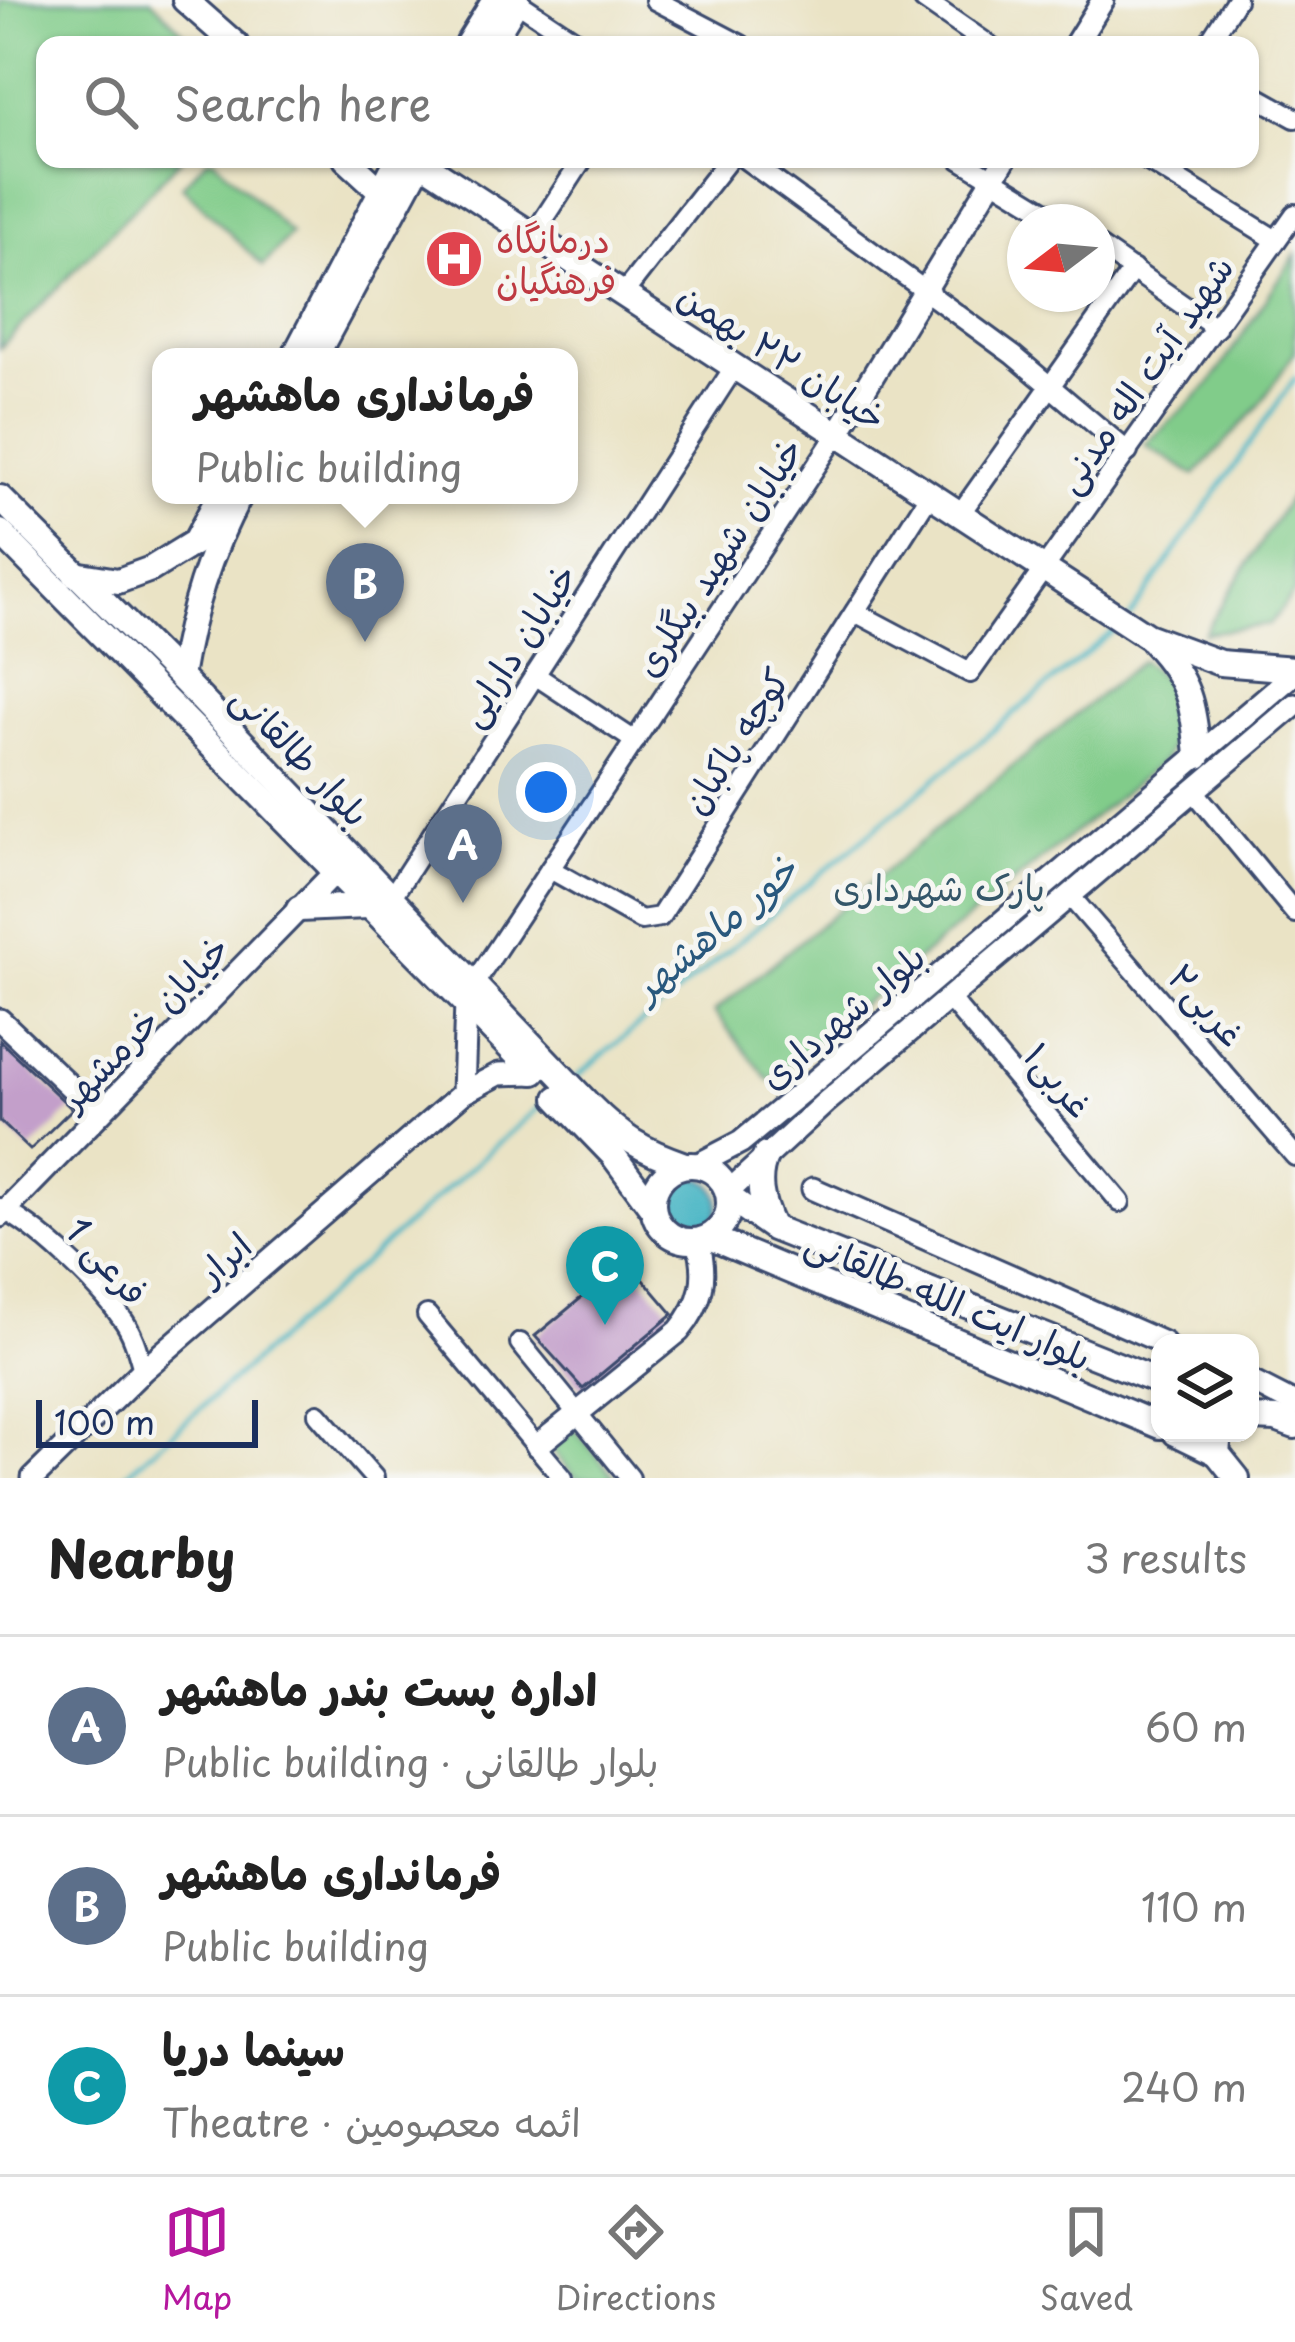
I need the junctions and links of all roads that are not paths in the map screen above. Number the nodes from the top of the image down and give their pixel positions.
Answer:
1 (185, 0) edge
2 (495, 0) edge
3 (517, 0) edge
4 (655, 0) edge
5 (924, 0) edge
6 (1102, 0) edge
7 (1236, 0) edge
8 (227, 36) edge
9 (473, 36) edge
10 (495, 36) edge
11 (569, 36) edge
12 (724, 36) edge
13 (975, 36) edge
14 (1080, 36) edge
15 (1213, 36) edge
16 (1259, 98) edge
17 (1295, 118) edge
18 (355, 168) edge
19 (409, 168) edge
20 (427, 168) edge
21 (577, 168) edge
22 (722, 168) edge
23 (758, 168) edge
24 (1000, 168) edge
25 (1160, 168) edge
26 (389, 200) junction
27 (1042, 204) edge
28 (1295, 214) edge
29 (533, 236) junction
30 (1276, 240) junction
31 (1115, 257) edge
32 (1133, 269) junction
33 (926, 289) junction
34 (623, 294) junction
35 (1216, 328) junction
36 (299, 348) edge
37 (319, 348) edge
38 (735, 366) junction
39 (1051, 385) junction
40 (838, 433) junction
41 (1128, 452) junction
42 (930, 494) junction
43 (0, 497) edge
44 (215, 504) edge
45 (235, 504) edge
46 (960, 514) junction
47 (0, 532) edge
48 (1046, 571) junction
49 (74, 574) junction
50 (855, 612) junction
51 (1147, 636) junction
52 (1295, 671) edge
53 (535, 675) junction
54 (180, 677) junction
55 (1295, 705) edge
56 (634, 741) junction
57 (1198, 756) junction
58 (1194, 791) junction
59 (550, 868) junction
60 (334, 873) junction
61 (1070, 896) junction
62 (379, 902) junction
63 (298, 909) junction
64 (1295, 913) edge
65 (470, 993) junction
66 (949, 998) junction
67 (0, 1019) edge
68 (539, 1070) junction
69 (810, 1085) junction
70 (463, 1093) junction
71 (825, 1103) junction
72 (583, 1111) junction
73 (98, 1113) junction
74 (766, 1155) junction
75 (1295, 1156) edge
76 (691, 1165) junction
77 (813, 1189) dead end
78 (729, 1194) junction
79 (1120, 1202) dead end
80 (653, 1209) junction
81 (2, 1212) edge
82 (773, 1228) junction
83 (704, 1239) junction
84 (427, 1316) dead end
85 (1151, 1337) edge
86 (520, 1342) dead end
87 (143, 1370) junction
88 (1151, 1378) edge
89 (1259, 1406) edge
90 (318, 1414) dead end
91 (576, 1414) junction
92 (1293, 1418) edge
93 (1151, 1422) edge
94 (1192, 1442) edge
95 (536, 1446) junction
96 (1224, 1462) edge
97 (33, 1478) edge
98 (374, 1478) edge
99 (563, 1478) edge
100 (630, 1478) edge

1 - 8 main road
2 - 9 main road
3 - 10 main road
3 - 11 street
4 - 12 street
5 - 13 street
6 - 14 street
7 - 15 street
16 - 17 street
18 - 26 main road
19 - 26 main road
20 - 29 main road, خیابان ۲۲ بهمن
21 - 29 street
22 - 34 street
23 - 33 street
24 - 27 street
24 - 33 street, خیابان شهید بیگلری
25 - 30 street
26 - 36 main road
26 - 37 main road
28 - 30 street, شهید آیت اله مدنی
29 - 34 main road, خیابان ۲۲ بهمن
30 - 35 street, شهید آیت اله مدنی
31 - 32 street
32 - 35 street
32 - 39 street
33 - 39 street
33 - 40 street, خیابان شهید بیگلری
34 - 38 main road, خیابان ۲۲ بهمن
35 - 41 street, شهید آیت اله مدنی
38 - 40 main road, خیابان ۲۲ بهمن
38 - 53 street, خیابان دارایی
39 - 41 street
39 - 46 street
40 - 42 main road, خیابان ۲۲ بهمن
40 - 56 street, خیابان شهید بیگلری
41 - 48 street, شهید آیت اله مدنی
42 - 46 main road, خیابان ۲۲ بهمن
42 - 50 street, کوچه پاکبان
43 - 49 main road, بلوار طالقانی
44 - 49 main road
45 - 54 main road
46 - 48 main road, خیابان ۲۲ بهمن
47 - 60 main road, بلوار طالقانی
48 - 50 street, شهید آیت اله مدنی
48 - 51 main road, خیابان ۲۲ بهمن
49 - 54 main road, بلوار طالقانی
50 - 59 street, کوچه پاکبان
51 - 52 main road
51 - 57 main road
52 - 57 street, بلوار شهرداری
53 - 56 street
53 - 62 street, خیابان دارایی
54 - 62 main road, بلوار طالقانی
55 - 58 street, بلوار شهرداری
56 - 59 street, خیابان شهید بیگلری
57 - 69 street, بلوار شهرداری
58 - 61 street, بلوار شهرداری
58 - 64 street
59 - 65 street, خیابان شهید بیگلری
60 - 62 main road, بلوار طالقانی
60 - 63 street, خیابان خرمشهر
61 - 66 street, بلوار شهرداری
61 - 75 street, ۲غربی
62 - 63 main road
62 - 65 main road, بلوار طالقانی
63 - 73 street, خیابان خرمشهر
65 - 68 main road, بلوار طالقانی
65 - 70 street
66 - 71 street, بلوار شهرداری
66 - 79 street, ۱غربی
67 - 73 street
68 - 70 street
68 - 72 main road, بلوار طالقانی
69 - 71 street
69 - 76 street, بلوار شهرداری
70 - 87 street, ابرار
71 - 74 street, بلوار شهرداری
72 - 76 main road
72 - 80 main road
73 - 81 street, خیابان خرمشهر
74 - 78 street, بلوار شهرداری
74 - 82 main road
76 - 78 main road
76 - 80 main road
77 - 85 street
78 - 82 main road, بلوار ایت الله طالقانی
78 - 83 main road
80 - 83 main road
81 - 87 street, فرعی 1
82 - 88 main road, بلوار ایت الله طالقانی
83 - 91 street
83 - 93 main road, بلوار ایت الله طالقانی
84 - 95 street
86 - 91 street
87 - 97 street, ابرار
89 - 92 main road
90 - 98 street
91 - 95 street
91 - 100 street
94 - 96 main road
95 - 99 street

